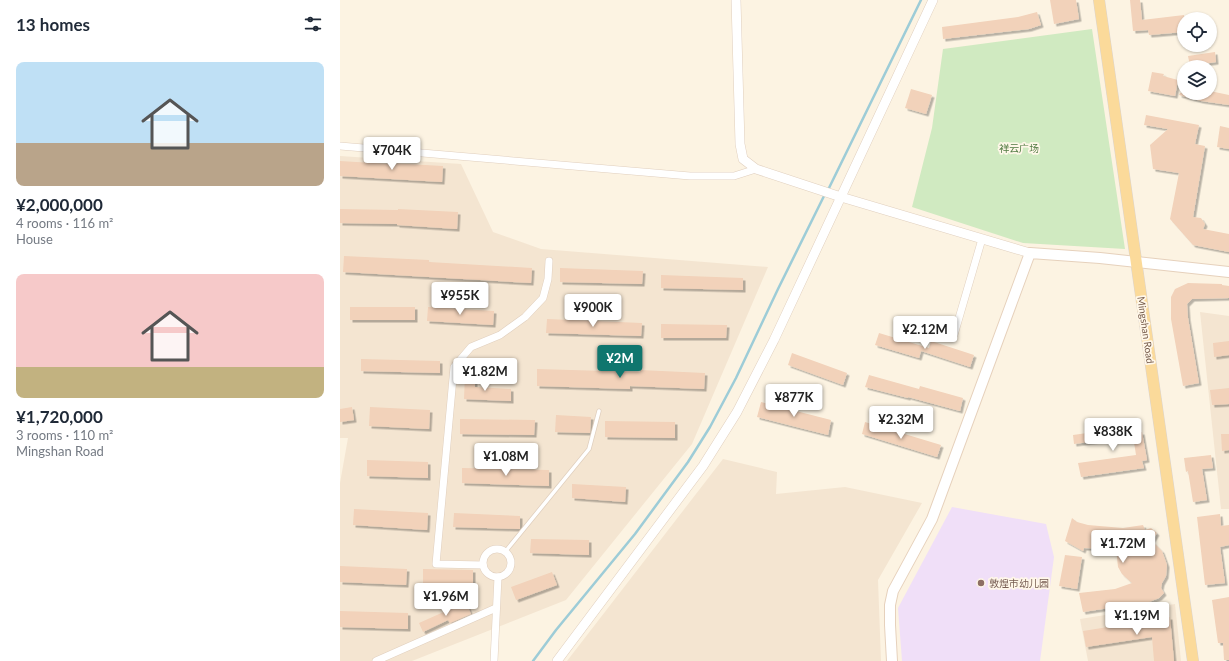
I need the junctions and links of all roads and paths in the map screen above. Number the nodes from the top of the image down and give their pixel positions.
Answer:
1 (736, 0) edge
2 (933, 0) edge
3 (1099, 0) edge
4 (340, 146) edge
5 (756, 169) junction
6 (841, 197) junction
7 (982, 239) junction
8 (1030, 253) junction
9 (549, 261) dead end
10 (1136, 262) junction
11 (1229, 272) edge
12 (954, 335) dead end
13 (599, 411) dead end
14 (505, 552) junction
15 (483, 565) junction
16 (498, 577) junction
17 (496, 608) junction
18 (376, 661) edge
19 (494, 661) edge
20 (557, 661) edge
21 (892, 661) edge
22 (1193, 661) edge

1 - 5 street
2 - 6 street
3 - 10 main road, Mingshan Road
4 - 5 street
5 - 6 street
6 - 7 street
6 - 20 street
7 - 8 street
7 - 12 street
8 - 10 main road
8 - 21 main road
9 - 15 street
10 - 11 main road
10 - 22 main road, Mingshan Road
13 - 14 lane
14 - 15 street
14 - 16 street
15 - 16 street
16 - 17 street
17 - 18 street
17 - 19 street

